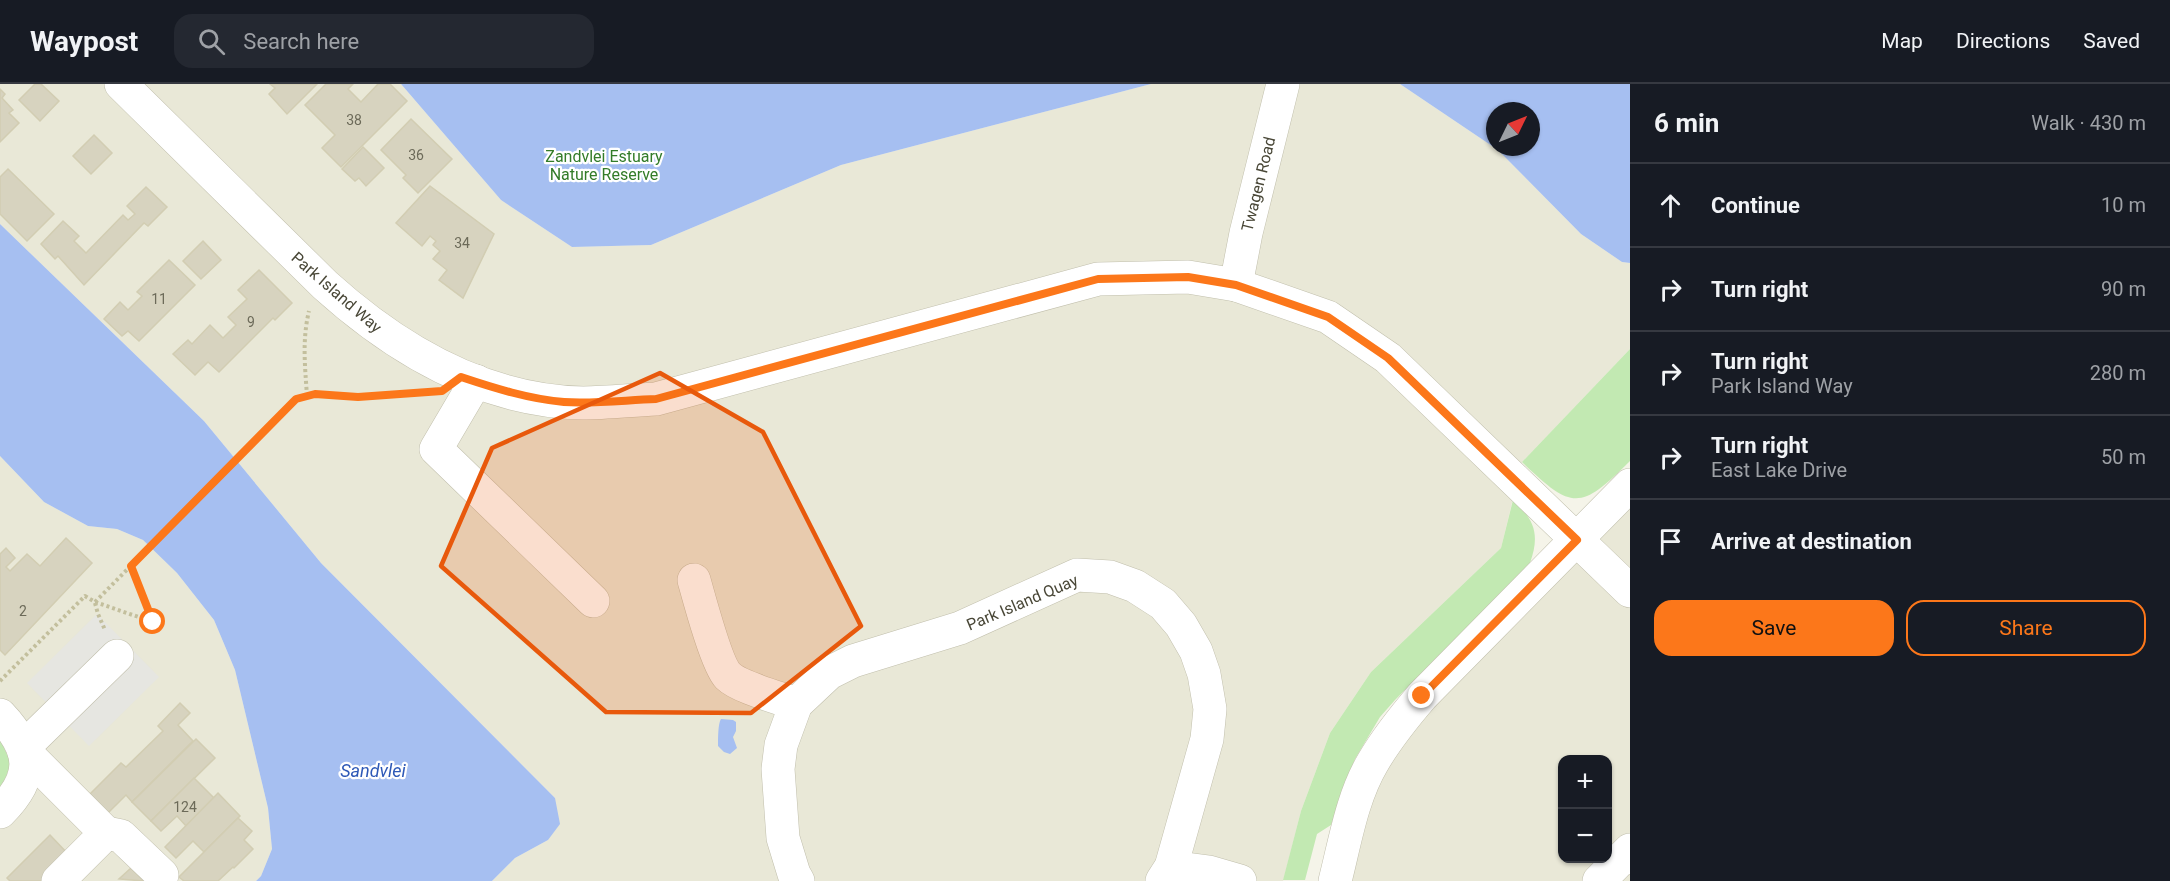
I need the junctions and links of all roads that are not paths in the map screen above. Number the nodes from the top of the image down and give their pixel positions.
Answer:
1 (121, 84) edge
2 (1283, 84) edge
3 (1236, 285) junction
4 (468, 379) junction
5 (1630, 485) edge
6 (1577, 540) junction
7 (694, 580) dead end
8 (1630, 591) edge
9 (593, 602) dead end
10 (117, 656) dead end
11 (796, 704) junction
12 (0, 715) edge
13 (24, 751) junction
14 (0, 812) edge
15 (106, 833) junction
16 (1630, 850) edge
17 (1167, 874) edge
18 (162, 875) dead end
19 (58, 881) edge
20 (798, 881) edge
21 (1239, 881) edge
22 (1335, 881) edge
23 (1599, 881) edge

1 - 4 street, Park Island Way
2 - 3 street, Twagen Road
3 - 4 street, Park Island Way
3 - 6 street, Park Island Way
4 - 9 street
5 - 6 street
6 - 8 street, Park Island Way
6 - 22 street
7 - 11 street
10 - 13 street
11 - 17 street, Park Island Quay
11 - 20 street, Park Island Quay
12 - 13 street
13 - 14 street
13 - 15 street
15 - 18 street
15 - 19 street
16 - 23 street
17 - 21 street, Park Island Quay

